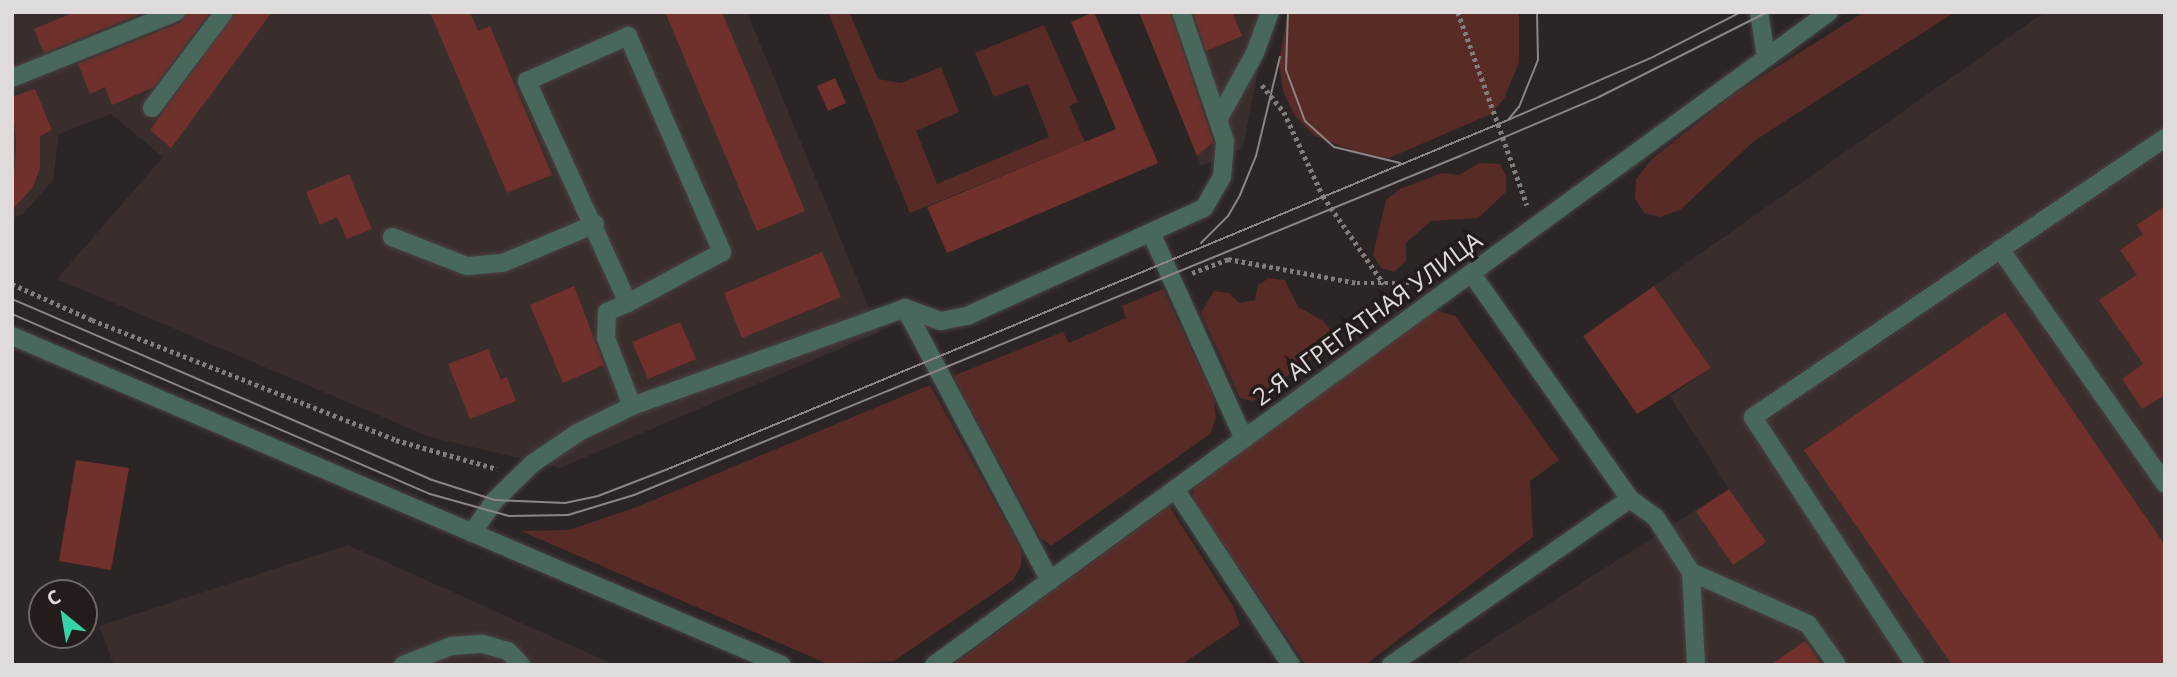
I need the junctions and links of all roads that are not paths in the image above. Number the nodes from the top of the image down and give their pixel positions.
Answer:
1 (176, 12) edge
2 (224, 12) edge
3 (1181, 12) edge
4 (1270, 12) edge
5 (1759, 12) edge
6 (1829, 12) edge
7 (1766, 57) junction
8 (12, 78) edge
9 (152, 108) dead end
10 (1220, 116) junction
11 (2165, 138) edge
12 (595, 224) junction
13 (1152, 233) junction
14 (392, 237) dead end
15 (2000, 249) junction
16 (1471, 272) junction
17 (628, 303) junction
18 (905, 308) junction
19 (12, 336) edge
20 (632, 406) junction
21 (1244, 439) junction
22 (2165, 484) edge
23 (1175, 489) junction
24 (1630, 499) junction
25 (472, 533) junction
26 (1691, 572) junction
27 (1050, 581) junction
28 (403, 665) edge
29 (521, 665) edge
30 (782, 665) edge
31 (934, 665) edge
32 (1292, 665) edge
33 (1391, 665) edge
34 (1696, 665) edge
35 (1837, 665) edge
36 (1915, 665) edge

1 - 8 street
2 - 9 street
3 - 10 street
4 - 10 street
5 - 7 street
6 - 7 street, 2-Я АГРЕГАТНАЯ УЛИЦА
7 - 16 street, 2-Я АГРЕГАТНАЯ УЛИЦА
10 - 13 street
11 - 15 street
12 - 14 street
12 - 17 street
12 - 17 street
13 - 18 street
13 - 21 street
15 - 22 street
15 - 36 street
16 - 21 street, 2-Я АГРЕГАТНАЯ УЛИЦА
16 - 24 street
17 - 20 street
18 - 20 street
18 - 27 street
19 - 25 street
20 - 25 street
21 - 23 street, 2-Я АГРЕГАТНАЯ УЛИЦА
23 - 27 street, 2-Я АГРЕГАТНАЯ УЛИЦА
23 - 32 street
24 - 26 street
24 - 33 street
25 - 30 street
26 - 34 street
26 - 35 street
27 - 31 street, 2-Я АГРЕГАТНАЯ УЛИЦА
28 - 29 street

